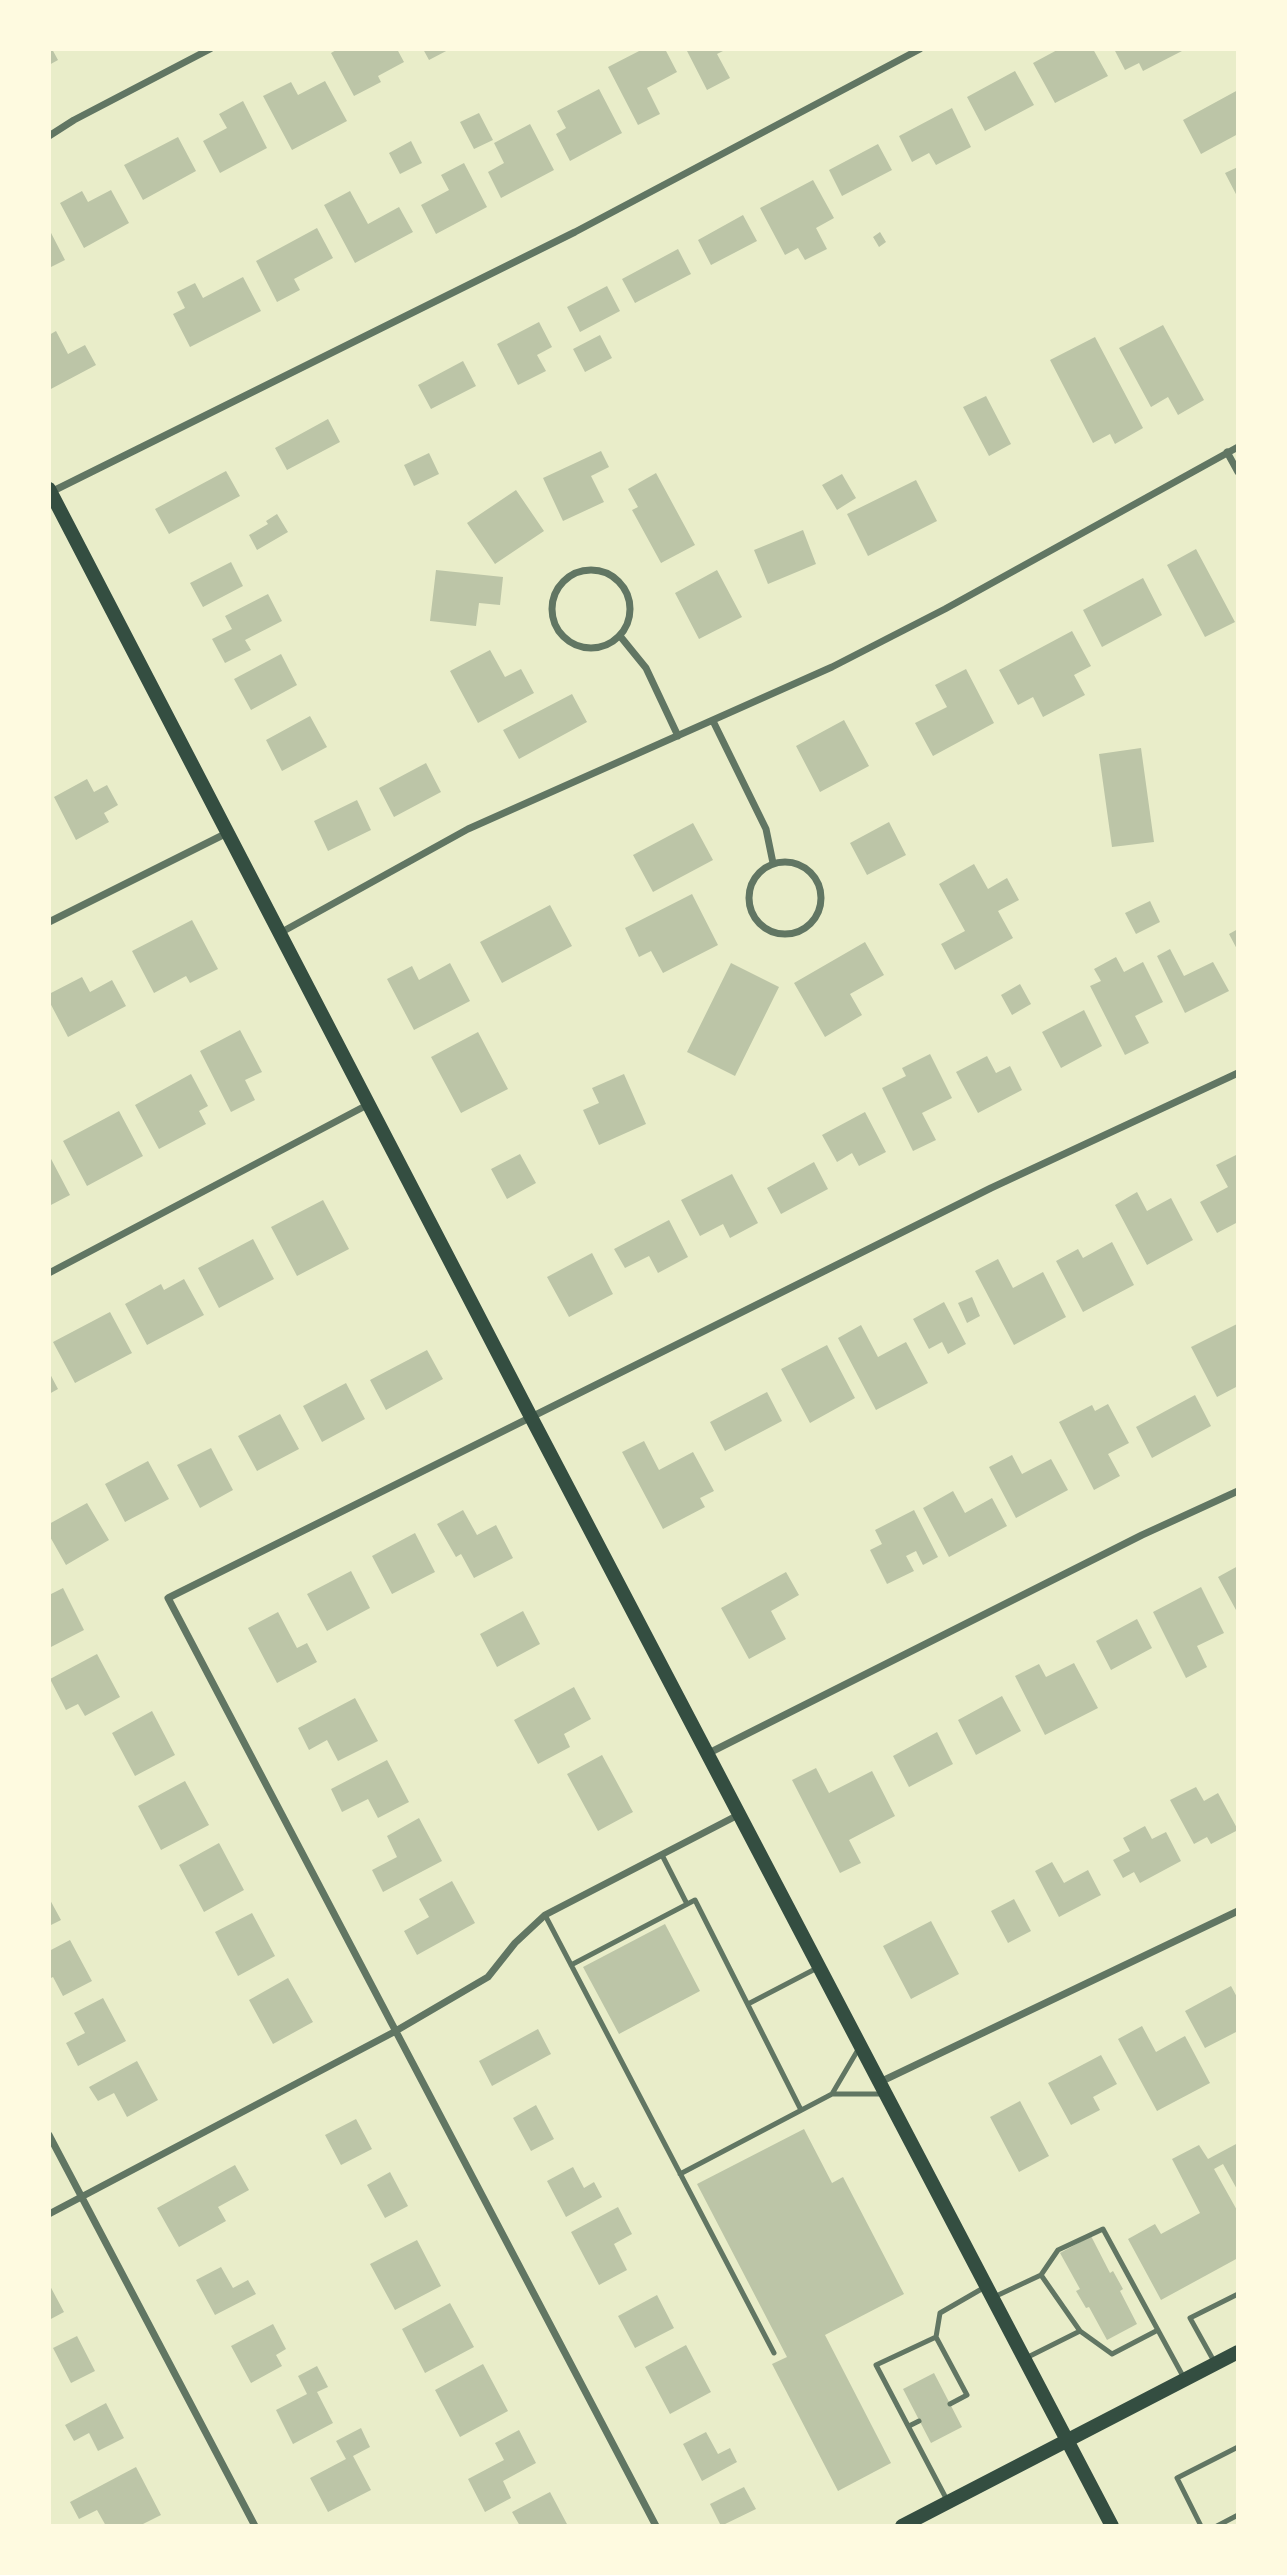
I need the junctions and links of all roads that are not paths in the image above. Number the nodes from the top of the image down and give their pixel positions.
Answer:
1 (210, 49) edge
2 (920, 49) edge
3 (49, 136) edge
4 (1238, 447) edge
5 (1227, 452) junction
6 (1238, 472) edge
7 (50, 490) edge
8 (620, 636) junction
9 (713, 721) junction
10 (678, 736) junction
11 (227, 833) junction
12 (773, 863) junction
13 (49, 922) edge
14 (280, 933) junction
15 (1238, 1073) edge
16 (370, 1103) junction
17 (49, 1273) edge
18 (532, 1419) junction
19 (1238, 1491) edge
20 (709, 1753) junction
21 (740, 1814) junction
22 (662, 1855) junction
23 (687, 1903) junction
24 (1238, 1912) edge
25 (545, 1915) junction
26 (571, 1965) junction
27 (819, 1967) junction
28 (748, 2004) junction
29 (394, 2032) junction
30 (860, 2045) junction
31 (882, 2089) junction
32 (832, 2094) junction
33 (801, 2110) junction
34 (49, 2135) edge
35 (680, 2174) junction
36 (81, 2197) junction
37 (49, 2214) edge
38 (1041, 2275) junction
39 (988, 2292) junction
40 (1238, 2294) edge
41 (1158, 2330) junction
42 (1080, 2331) junction
43 (936, 2337) junction
44 (774, 2353) dead end
45 (1237, 2356) edge
46 (1023, 2360) junction
47 (1216, 2364) junction
48 (1185, 2380) junction
49 (950, 2404) dead end
50 (919, 2421) dead end
51 (909, 2426) junction
52 (1067, 2442) junction
53 (1238, 2447) edge
54 (948, 2502) junction
55 (1238, 2515) edge
56 (255, 2526) edge
57 (656, 2526) edge
58 (902, 2526) edge
59 (1111, 2526) edge
60 (1201, 2526) edge
61 (1217, 2526) edge

1 - 3 street
2 - 7 street
4 - 5 street
5 - 6 street
5 - 9 street
7 - 11 main road
8 - 8 street
8 - 10 street
9 - 10 street
9 - 12 street
10 - 14 street
11 - 13 street
11 - 14 main road
12 - 12 street
14 - 16 main road
15 - 18 street
16 - 17 street
16 - 18 main road
18 - 20 main road
18 - 29 street
19 - 20 street
20 - 21 main road
21 - 22 street
21 - 27 main road
22 - 23 lane
22 - 25 street
23 - 26 lane
23 - 28 lane
24 - 31 street
25 - 26 lane
25 - 29 street
26 - 35 lane
27 - 28 lane
27 - 30 main road
28 - 33 lane
29 - 36 street
29 - 57 street
30 - 31 main road
30 - 32 lane
31 - 32 lane
31 - 39 main road
32 - 33 lane
33 - 35 lane
34 - 36 street
35 - 44 lane
36 - 37 street
36 - 56 street
38 - 39 lane
38 - 41 lane
38 - 42 lane
39 - 43 lane
39 - 46 main road
40 - 47 lane
41 - 42 lane
41 - 48 lane
42 - 46 lane
43 - 49 lane
43 - 51 lane
45 - 47 main road
46 - 52 main road
47 - 48 main road
48 - 52 main road
50 - 51 lane
51 - 54 lane
52 - 54 main road
52 - 59 main road
53 - 60 lane
54 - 58 main road
55 - 61 lane

